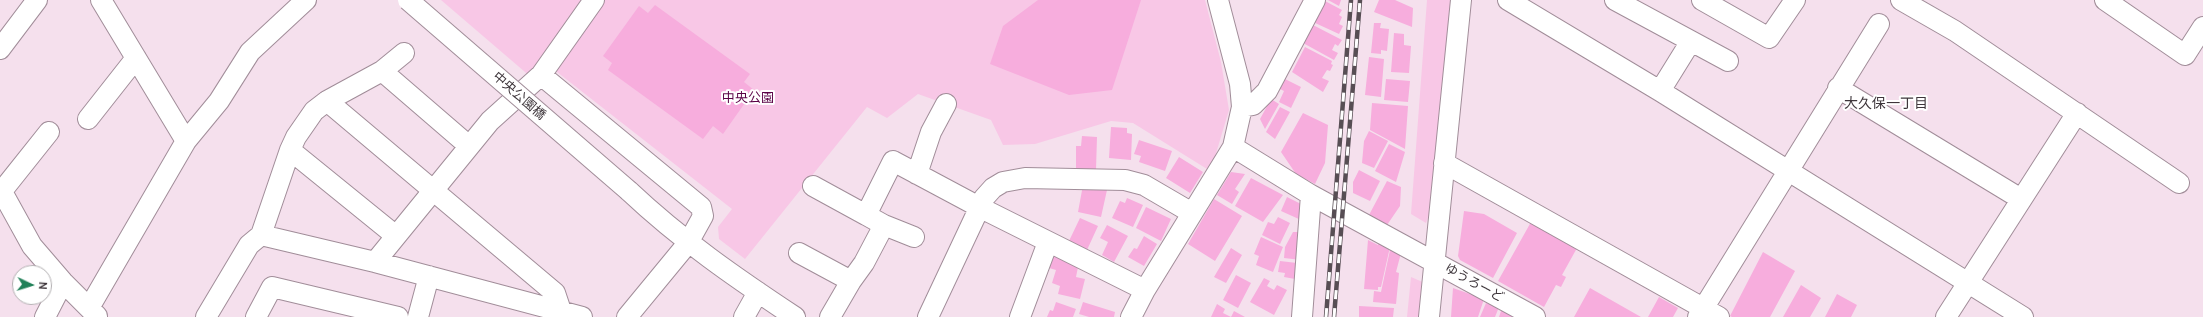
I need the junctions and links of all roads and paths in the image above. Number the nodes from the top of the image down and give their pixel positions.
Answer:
1 (37, 0) edge
2 (101, 0) edge
3 (306, 0) edge
4 (408, 0) edge
5 (594, 0) edge
6 (1218, 0) edge
7 (1315, 0) edge
8 (1461, 0) edge
9 (1508, 0) edge
10 (1615, 0) edge
11 (1702, 0) edge
12 (1795, 0) edge
13 (1901, 0) edge
14 (2105, 0) edge
15 (1878, 24) dead end
16 (2203, 27) edge
17 (1691, 41) junction
18 (0, 49) edge
19 (404, 54) dead end
20 (136, 58) junction
21 (1728, 61) dead end
22 (382, 71) junction
23 (541, 75) junction
24 (1838, 88) junction
25 (1660, 91) junction
26 (327, 100) junction
27 (946, 104) dead end
28 (1242, 107) junction
29 (2077, 113) junction
30 (88, 119) dead end
31 (49, 132) dead end
32 (186, 141) junction
33 (469, 146) junction
34 (1233, 147) junction
35 (290, 150) junction
36 (1444, 163) junction
37 (1787, 171) junction
38 (917, 174) junction
39 (2179, 182) dead end
40 (813, 186) dead end
41 (1, 189) edge
42 (433, 191) junction
43 (1311, 195) junction
44 (2020, 199) junction
45 (981, 208) junction
46 (1192, 214) junction
47 (866, 216) junction
48 (884, 225) junction
49 (261, 235) junction
50 (396, 236) junction
51 (914, 237) dead end
52 (1048, 242) junction
53 (688, 243) junction
54 (799, 253) dead end
55 (1434, 261) junction
56 (375, 262) junction
57 (429, 276) junction
58 (851, 281) junction
59 (63, 282) junction
60 (1968, 282) junction
61 (1145, 290) junction
62 (758, 292) junction
63 (561, 311) junction
64 (94, 312) edge
65 (1707, 314) edge
66 (45, 317) edge
67 (206, 317) edge
68 (256, 317) edge
69 (398, 317) edge
70 (418, 317) edge
71 (582, 317) edge
72 (627, 317) edge
73 (744, 317) edge
74 (795, 317) edge
75 (830, 317) edge
76 (928, 317) edge
77 (1020, 317) edge
78 (1131, 317) edge
79 (1302, 317) edge
80 (1429, 317) edge
81 (1535, 317) edge
82 (1946, 317) edge
83 (2023, 317) edge

1 - 18 street
2 - 20 street
3 - 32 street
4 - 53 street, 中央公園橋, bridge
5 - 23 street
6 - 28 street
7 - 28 street
8 - 36 street
9 - 25 street
10 - 17 street
11 - 12 street
13 - 29 street
14 - 16 street
15 - 24 street
17 - 21 street
17 - 25 street
19 - 22 street
20 - 30 street
20 - 32 street
22 - 26 street
22 - 33 street
23 - 33 street
23 - 53 street
24 - 37 street
24 - 44 street
25 - 37 street
26 - 35 street
26 - 42 street
27 - 38 street
28 - 34 street
29 - 39 street
29 - 44 street
31 - 41 street
32 - 64 street
33 - 42 street
34 - 43 street, ゆうろーど
34 - 46 street
35 - 49 street
35 - 50 street
36 - 55 street
36 - 65 street
37 - 60 street
37 - 65 street
38 - 45 street
38 - 47 street
40 - 47 street
41 - 59 street
42 - 50 street
42 - 63 street
43 - 55 street, ゆうろーど
43 - 79 street
44 - 60 street
45 - 46 street
45 - 52 street
45 - 76 street
46 - 61 street
47 - 48 street
48 - 51 street
48 - 58 street
49 - 56 street
49 - 67 street
50 - 56 street
52 - 61 street
52 - 77 street
53 - 62 street, 中央公園橋
53 - 72 street
54 - 58 street
55 - 80 street
55 - 81 street, ゆうろーど
56 - 57 street
57 - 63 street
57 - 70 street
58 - 75 street
59 - 64 street
59 - 66 street
60 - 82 street
60 - 83 street
61 - 78 street
62 - 73 street
62 - 74 street, 中央公園橋
63 - 71 street
68 - 69 street

